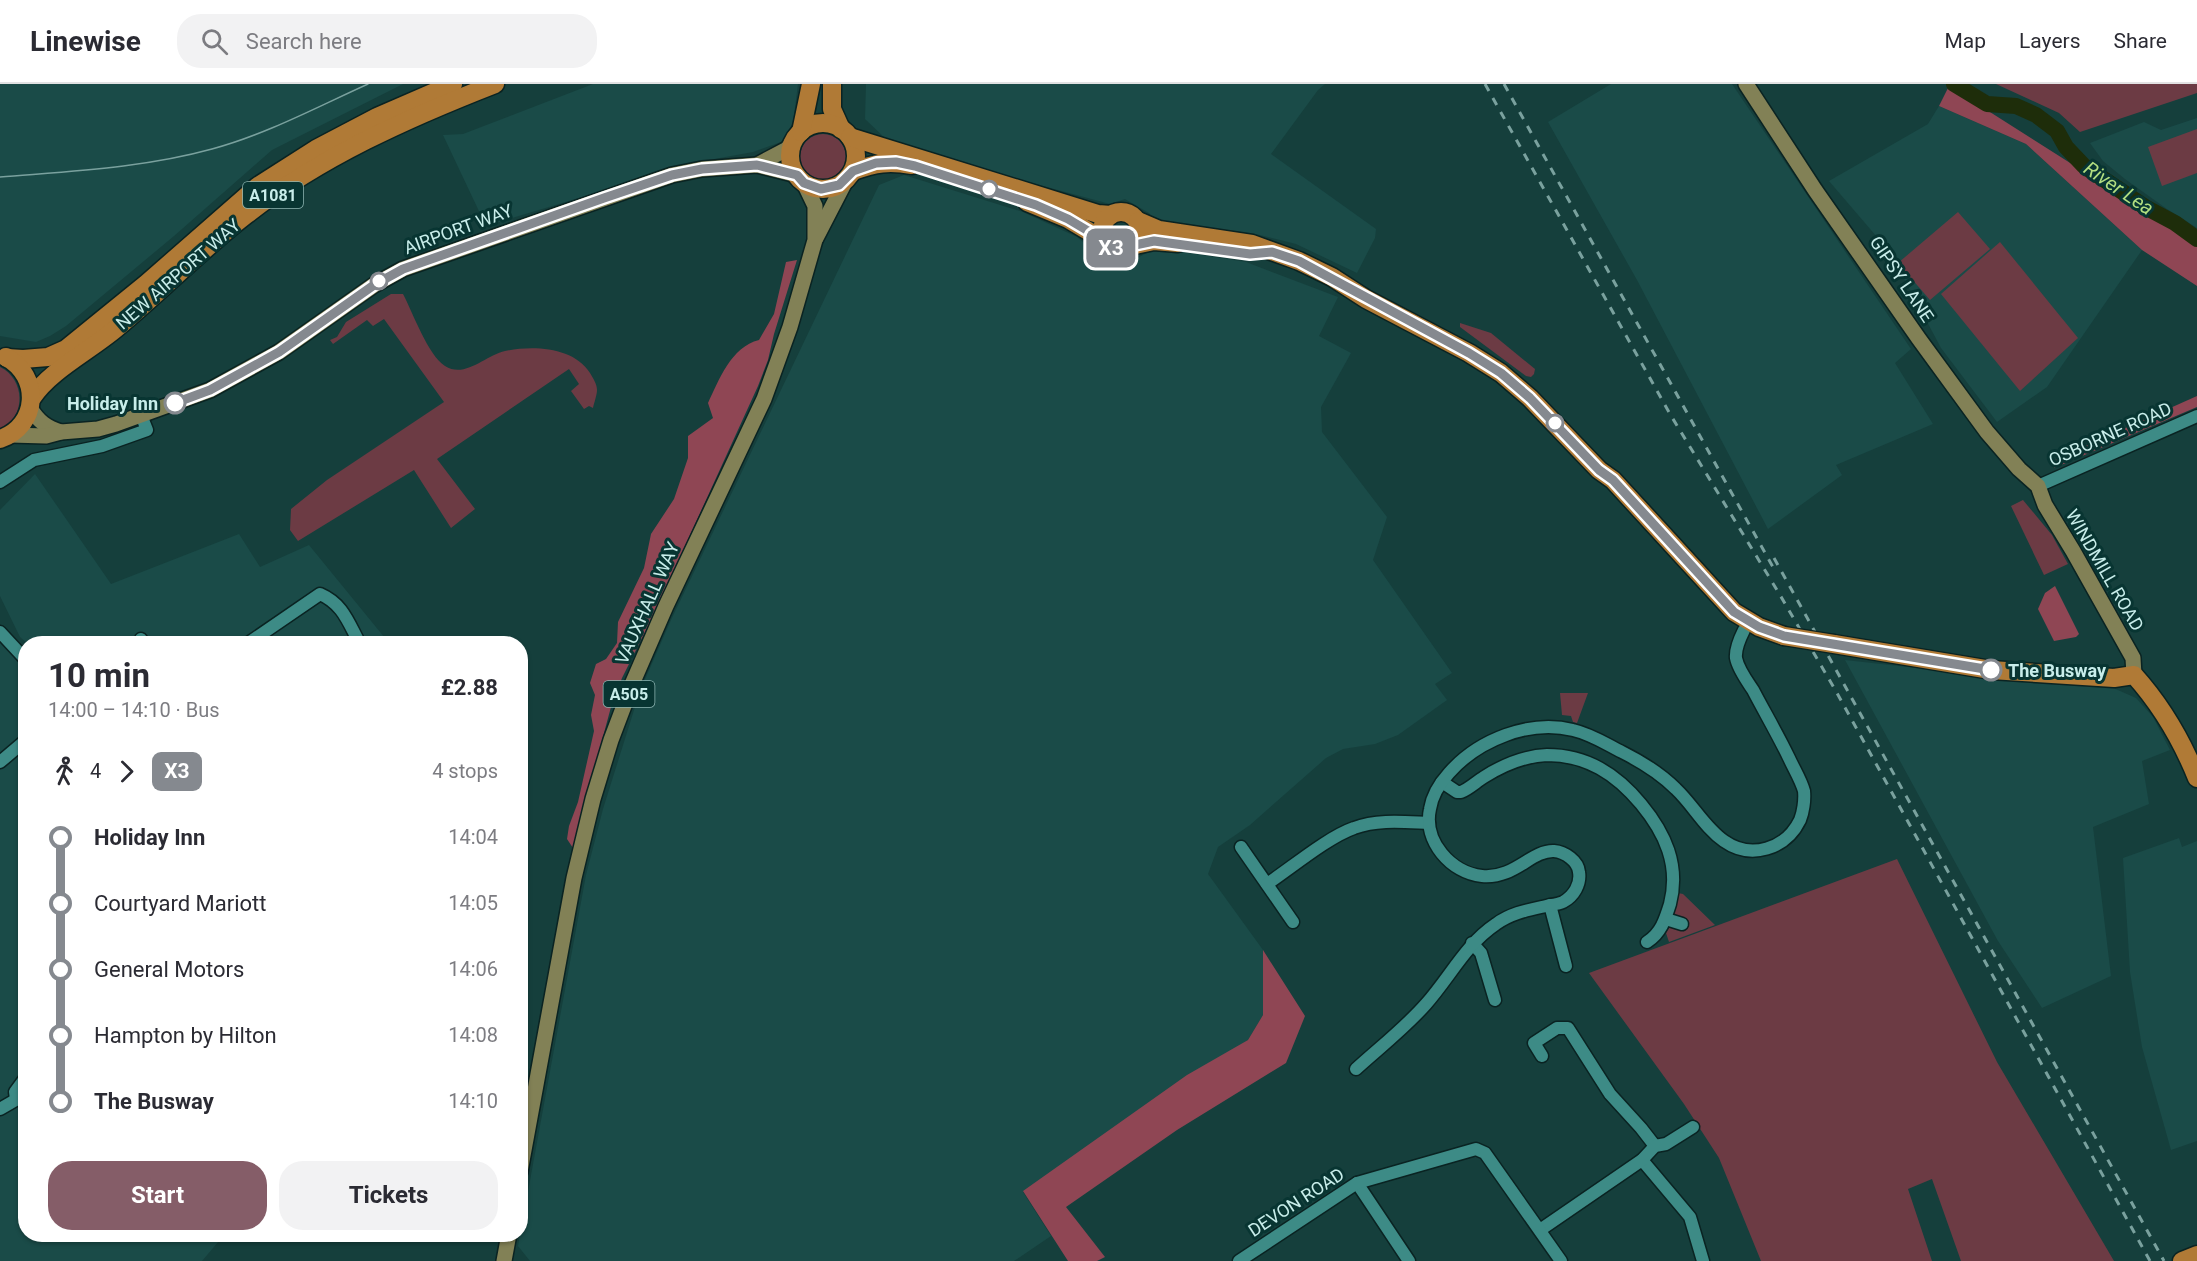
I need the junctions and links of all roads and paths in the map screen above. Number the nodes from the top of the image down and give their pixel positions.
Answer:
1 (453, 84) edge
2 (495, 84) edge
3 (811, 84) edge
4 (832, 84) edge
5 (1746, 84) edge
6 (845, 133) junction
7 (798, 137) junction
8 (757, 165) junction
9 (850, 176) junction
10 (801, 179) junction
11 (1111, 215) junction
12 (1138, 221) junction
13 (815, 240) junction
14 (1105, 241) junction
15 (1135, 245) junction
16 (1272, 252) junction
17 (3, 357) edge
18 (31, 403) junction
19 (141, 415) junction
20 (2197, 416) edge
21 (61, 432) junction
22 (3, 438) edge
23 (1599, 470) junction
24 (0, 482) edge
25 (2038, 486) junction
26 (1744, 630) junction
27 (0, 632) edge
28 (259, 636) edge
29 (356, 636) edge
30 (1784, 636) junction
31 (18, 651) edge
32 (2134, 675) junction
33 (18, 747) edge
34 (0, 762) edge
35 (2197, 778) edge
36 (1442, 782) junction
37 (1429, 823) junction
38 (1241, 847) dead end
39 (1267, 884) junction
40 (1550, 905) junction
41 (1666, 919) junction
42 (1293, 922) dead end
43 (1682, 924) dead end
44 (1647, 942) dead end
45 (1472, 943) junction
46 (1566, 966) dead end
47 (1495, 1000) dead end
48 (1542, 1056) dead end
49 (1356, 1069) dead end
50 (18, 1099) edge
51 (0, 1109) edge
52 (1693, 1127) dead end
53 (528, 1128) edge
54 (1654, 1146) junction
55 (1642, 1160) junction
56 (1357, 1183) junction
57 (1540, 1230) junction
58 (508, 1242) edge
59 (2197, 1256) edge
60 (1255, 1257) edge
61 (504, 1261) edge
62 (1239, 1261) edge
63 (1409, 1261) edge
64 (1561, 1261) edge
65 (1703, 1261) edge
66 (2182, 1261) edge

1 - 17 highway, NEW AIRPORT WAY / A1081
2 - 18 highway, NEW AIRPORT WAY / A1081
3 - 7 highway
4 - 6 highway
5 - 25 main road, GIPSY LANE
6 - 7 highway
6 - 9 highway
6 - 11 highway
7 - 8 main road, AIRPORT WAY
7 - 10 highway
8 - 10 main road, AIRPORT WAY
8 - 19 main road, AIRPORT WAY
9 - 10 highway
9 - 13 main road, VAUXHALL WAY / A505
9 - 14 highway
10 - 13 main road, VAUXHALL WAY / A505
11 - 12 highway
11 - 14 highway
12 - 15 highway
12 - 16 highway
13 - 53 main road, VAUXHALL WAY / A505
14 - 15 highway
15 - 16 highway
16 - 23 highway
17 - 18 highway
18 - 21 main road
18 - 22 highway, NEW AIRPORT WAY
19 - 21 main road, AIRPORT WAY
19 - 24 street
20 - 25 street, OSBORNE ROAD
21 - 22 main road, AIRPORT WAY
23 - 26 highway
23 - 30 highway
25 - 32 main road, WINDMILL ROAD
26 - 30 highway
26 - 36 street
27 - 31 street
28 - 29 street
30 - 32 highway, bridge
32 - 35 highway
33 - 34 street
36 - 37 street
36 - 41 street
37 - 39 street
37 - 40 street
38 - 39 street
39 - 42 street
40 - 45 street
40 - 46 street
41 - 43 street
41 - 44 street
45 - 47 street
45 - 49 street
48 - 54 street
50 - 51 street
52 - 54 street
54 - 55 street
55 - 57 street
55 - 65 street
56 - 57 street, DEVON ROAD
56 - 60 street, DEVON ROAD
56 - 63 street
57 - 64 street
58 - 61 main road
59 - 66 highway
60 - 62 street, DEVON ROAD

